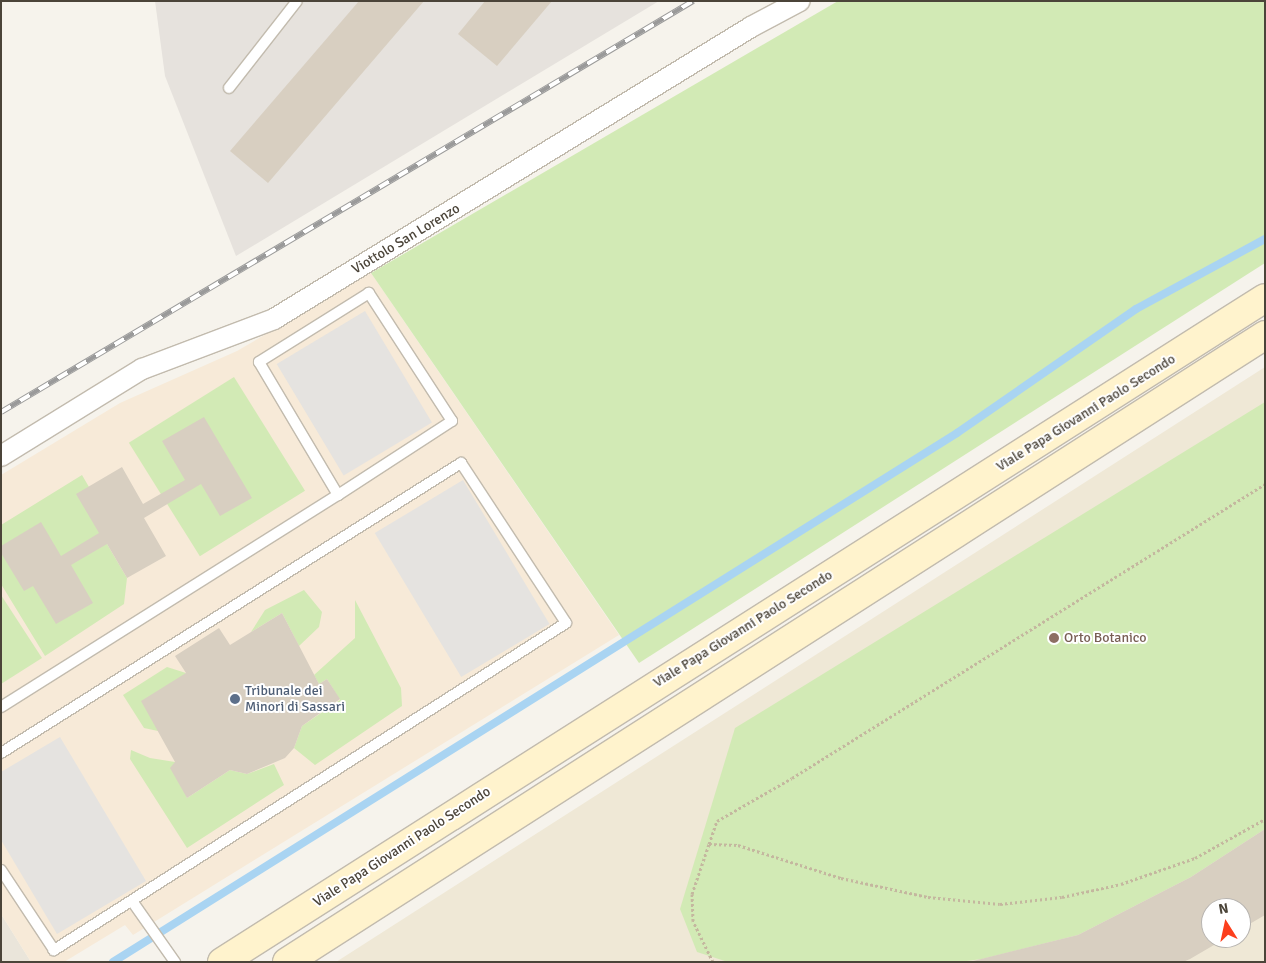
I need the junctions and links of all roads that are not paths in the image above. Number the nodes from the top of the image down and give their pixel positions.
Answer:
1 (297, 1) edge
2 (800, 1) edge
3 (229, 88) dead end
4 (1265, 298) edge
5 (1265, 335) edge
6 (1, 456) edge
7 (338, 495) junction
8 (1, 707) edge
9 (1, 754) edge
10 (1, 870) edge
11 (132, 901) junction
12 (175, 962) edge
13 (222, 962) edge
14 (287, 962) edge

1 - 3 lane
2 - 6 street, Viottolo San Lorenzo
4 - 13 main road, Viale Papa Giovanni Paolo Secondo
5 - 14 main road
7 - 7 lane
7 - 8 lane
9 - 11 lane
10 - 11 lane
11 - 12 lane

